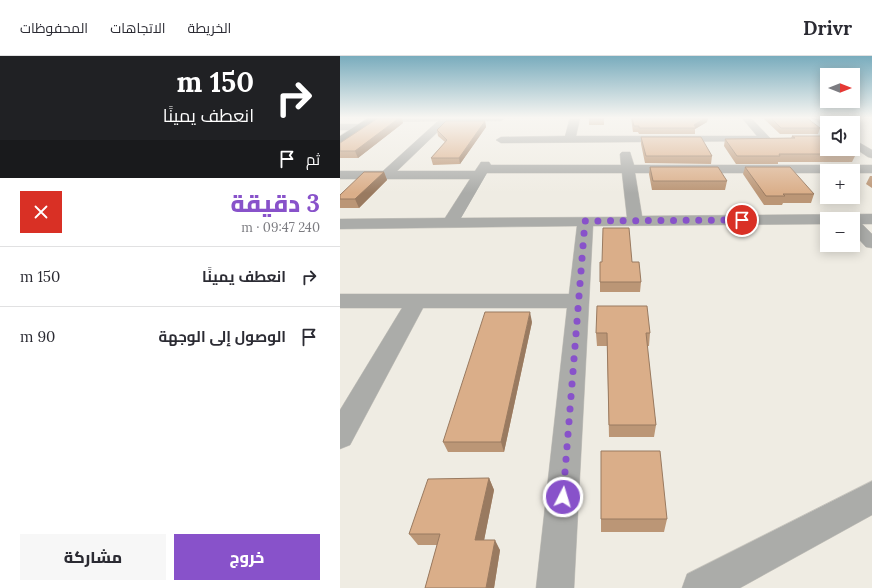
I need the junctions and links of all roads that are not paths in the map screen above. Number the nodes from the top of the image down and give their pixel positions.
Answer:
1 (421, 143) edge
2 (499, 143) edge
3 (625, 143) edge
4 (860, 147) edge
5 (872, 155) edge
6 (628, 169) junction
7 (872, 169) edge
8 (481, 172) junction
9 (340, 176) edge
10 (386, 176) junction
11 (860, 218) edge
12 (872, 218) edge
13 (820, 219) edge
14 (585, 221) junction
15 (635, 221) junction
16 (450, 222) junction
17 (340, 224) edge
18 (860, 231) edge
19 (872, 243) edge
20 (578, 300) junction
21 (340, 301) edge
22 (416, 301) junction
23 (340, 436) edge
24 (872, 497) edge
25 (555, 588) edge
26 (701, 588) edge

1 - 10 street
2 - 8 street
3 - 6 street
4 - 5 street
6 - 7 street
6 - 8 street
6 - 15 street
8 - 10 street
8 - 16 street
9 - 10 street
11 - 12 street
13 - 15 street
14 - 15 street
14 - 16 street
14 - 20 street
16 - 17 street
18 - 19 street
20 - 22 street
20 - 25 street
21 - 22 street
22 - 23 street
24 - 26 street

